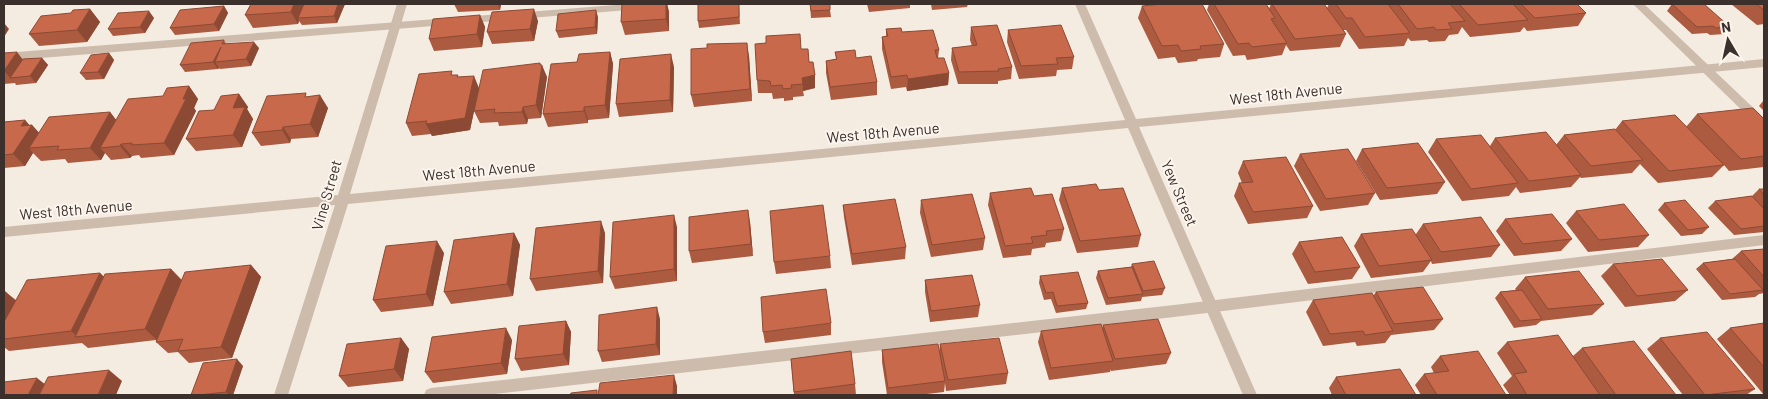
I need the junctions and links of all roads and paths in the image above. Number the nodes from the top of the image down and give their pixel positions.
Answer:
1 (402, 4) edge
2 (664, 4) edge
3 (1080, 4) edge
4 (1638, 4) edge
5 (395, 26) junction
6 (4, 57) edge
7 (1764, 62) edge
8 (1705, 68) junction
9 (1132, 124) junction
10 (1764, 125) edge
11 (342, 200) junction
12 (4, 232) edge
13 (1764, 240) edge
14 (1211, 306) junction
15 (281, 395) edge
16 (431, 395) edge
17 (1250, 395) edge

1 - 5 street, Vine Street
2 - 5 street
3 - 9 street, Yew Street
4 - 8 street
5 - 6 street
5 - 11 street, Vine Street
7 - 8 street, West 18th Avenue
8 - 9 street, West 18th Avenue
8 - 10 street
9 - 11 street, West 18th Avenue
9 - 14 street, Yew Street
11 - 12 street, West 18th Avenue
11 - 15 street, Vine Street
13 - 14 street
14 - 16 street
14 - 17 street, Yew Street

